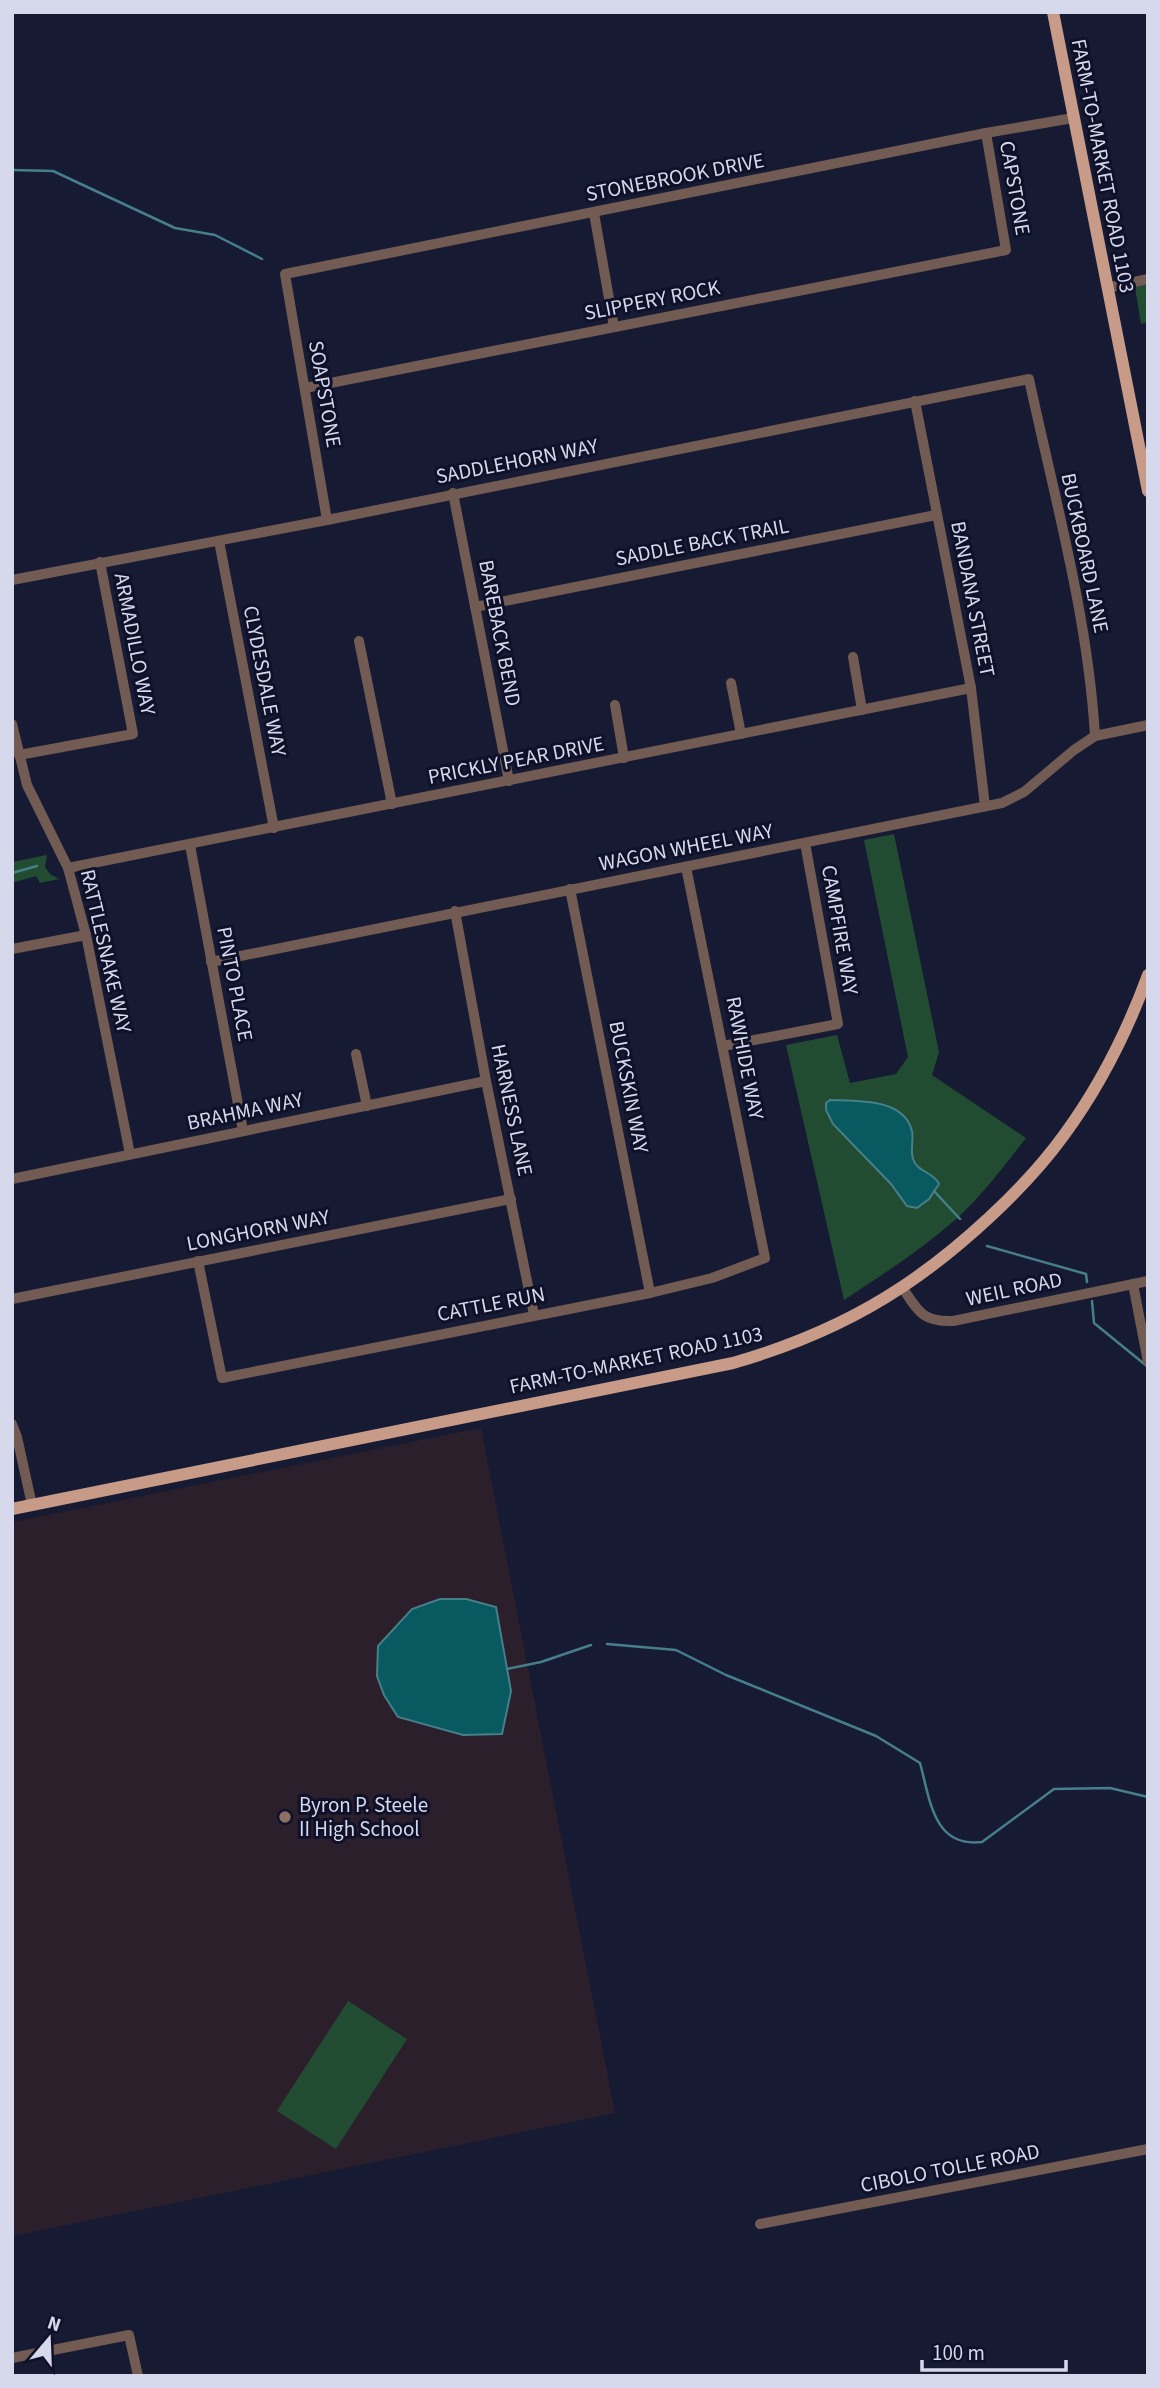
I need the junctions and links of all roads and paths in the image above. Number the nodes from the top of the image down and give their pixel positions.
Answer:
1 (1053, 12) edge
2 (1073, 118) junction
3 (986, 133) junction
4 (594, 213) junction
5 (1006, 250) joint
6 (285, 274) joint
7 (1148, 279) edge
8 (1107, 288) junction
9 (614, 327) junction
10 (1029, 379) joint
11 (305, 388) junction
12 (915, 401) junction
13 (1148, 491) edge
14 (453, 494) junction
15 (936, 515) junction
16 (327, 520) junction
17 (219, 541) junction
18 (100, 562) junction
19 (12, 580) edge
20 (475, 607) junction
21 (359, 641) dead end
22 (853, 657) dead end
23 (731, 683) dead end
24 (971, 688) junction
25 (615, 705) dead end
26 (862, 710) junction
27 (12, 724) edge
28 (1148, 725) edge
29 (741, 734) junction
30 (1095, 736) junction
31 (19, 755) junction
32 (624, 758) junction
33 (509, 781) junction
34 (392, 804) junction
35 (985, 806) junction
36 (274, 828) junction
37 (805, 843) junction
38 (190, 845) junction
39 (686, 867) junction
40 (68, 868) junction
41 (570, 889) junction
42 (455, 911) junction
43 (86, 935) junction
44 (12, 949) edge
45 (211, 962) junction
46 (1148, 975) edge
47 (723, 1046) junction
48 (356, 1054) dead end
49 (486, 1081) junction
50 (367, 1105) junction
51 (243, 1131) junction
52 (130, 1154) junction
53 (13, 1175) edge
54 (511, 1199) junction
55 (765, 1258) joint
56 (198, 1261) junction
57 (1148, 1281) edge
58 (1133, 1284) junction
59 (902, 1287) junction
60 (650, 1293) junction
61 (12, 1300) edge
62 (534, 1315) junction
63 (1148, 1362) edge
64 (12, 1424) edge
65 (32, 1505) junction
66 (12, 1509) edge
67 (1148, 2149) edge
68 (760, 2224) dead end
69 (12, 2358) edge
70 (138, 2376) edge

1 - 2 main road, FARM-TO-MARKET ROAD 1103
2 - 3 street, STONEBROOK DRIVE
2 - 8 main road, FARM-TO-MARKET ROAD 1103
3 - 4 street, STONEBROOK DRIVE
3 - 5 street, CAPSTONE
4 - 6 street, STONEBROOK DRIVE
4 - 9 street
5 - 9 street, SLIPPERY ROCK
6 - 11 street, SOAPSTONE
7 - 8 street
8 - 13 main road, FARM-TO-MARKET ROAD 1103
9 - 11 street, SLIPPERY ROCK
10 - 12 street, SADDLEHORN WAY
10 - 30 street, BUCKBOARD LANE
11 - 16 street, SOAPSTONE
12 - 14 street, SADDLEHORN WAY
12 - 15 street, BANDANA STREET
14 - 16 street, SADDLEHORN WAY
14 - 20 street, BAREBACK BEND
15 - 20 street, SADDLE BACK TRAIL
15 - 24 street, BANDANA STREET
16 - 17 street, SADDLEHORN WAY
17 - 18 street, SADDLEHORN WAY
17 - 36 street, CLYDESDALE WAY
18 - 19 street, SADDLEHORN WAY
18 - 31 street, ARMADILLO WAY
20 - 33 street, BAREBACK BEND
21 - 34 street
22 - 26 street
23 - 29 street
24 - 26 street, PRICKLY PEAR DRIVE
24 - 35 street, BANDANA STREET
25 - 32 street
26 - 29 street, PRICKLY PEAR DRIVE
27 - 31 street, RATTLESNAKE WAY
28 - 30 street, WAGON WHEEL WAY
29 - 32 street, PRICKLY PEAR DRIVE
30 - 35 street, WAGON WHEEL WAY
31 - 40 street, RATTLESNAKE WAY
32 - 33 street, PRICKLY PEAR DRIVE
33 - 34 street, PRICKLY PEAR DRIVE
34 - 36 street, PRICKLY PEAR DRIVE
35 - 37 street, WAGON WHEEL WAY
36 - 38 street, PRICKLY PEAR DRIVE
37 - 39 street, WAGON WHEEL WAY
37 - 47 street, CAMPFIRE WAY
38 - 40 street, PRICKLY PEAR DRIVE
38 - 45 street, PINTO PLACE
39 - 41 street, WAGON WHEEL WAY
39 - 47 street, RAWHIDE WAY
40 - 43 street, RATTLESNAKE WAY
41 - 42 street, WAGON WHEEL WAY
41 - 60 street, BUCKSKIN WAY
42 - 45 street, WAGON WHEEL WAY
42 - 49 street, HARNESS LANE
43 - 44 street
43 - 52 street, RATTLESNAKE WAY
45 - 51 street, PINTO PLACE
46 - 59 main road, FARM-TO-MARKET ROAD 1103
47 - 55 street, RAWHIDE WAY
48 - 50 street
49 - 50 street, BRAHMA WAY
49 - 54 street, HARNESS LANE
50 - 51 street, BRAHMA WAY
51 - 52 street, BRAHMA WAY
52 - 53 street, BRAHMA WAY
54 - 56 street, LONGHORN WAY
54 - 62 street, HARNESS LANE
55 - 60 street, CATTLE RUN
56 - 61 street, LONGHORN WAY
56 - 62 street, CATTLE RUN
57 - 58 street, WEIL ROAD
58 - 59 street, WEIL ROAD
58 - 63 street
59 - 65 main road, FARM-TO-MARKET ROAD 1103
60 - 62 street, CATTLE RUN
64 - 65 street
65 - 66 main road, FARM-TO-MARKET ROAD 1103
67 - 68 street, CIBOLO TOLLE ROAD
69 - 70 street

